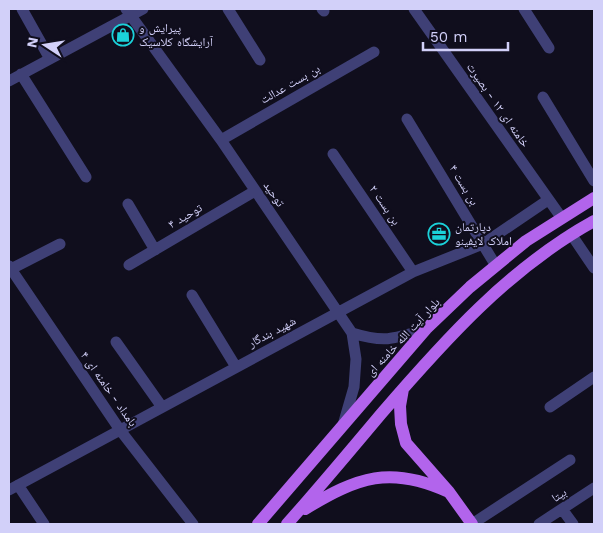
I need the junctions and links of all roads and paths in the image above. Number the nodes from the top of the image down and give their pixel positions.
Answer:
1 (22, 9) edge
2 (144, 9) edge
3 (228, 9) edge
4 (414, 9) edge
5 (524, 9) edge
6 (129, 12) edge
7 (549, 48) dead end
8 (374, 52) dead end
9 (50, 59) junction
10 (260, 60) dead end
11 (20, 74) junction
12 (9, 81) edge
13 (543, 97) dead end
14 (407, 119) dead end
15 (221, 140) junction
16 (333, 154) dead end
17 (86, 177) dead end
18 (594, 181) edge
19 (255, 191) junction
20 (594, 198) edge
21 (548, 200) junction
22 (128, 204) dead end
23 (562, 217) junction
24 (594, 221) edge
25 (572, 234) junction
26 (60, 244) dead end
27 (484, 244) junction
28 (155, 250) junction
29 (129, 265) dead end
30 (496, 266) junction
31 (594, 268) edge
32 (9, 269) edge
33 (413, 272) junction
34 (192, 295) dead end
35 (337, 313) junction
36 (426, 329) junction
37 (352, 333) junction
38 (116, 342) dead end
39 (236, 367) junction
40 (594, 377) edge
41 (403, 389) junction
42 (162, 407) junction
43 (550, 407) dead end
44 (343, 425) junction
45 (120, 430) junction
46 (570, 460) dead end
47 (13, 487) edge
48 (594, 488) edge
49 (449, 492) junction
50 (562, 509) junction
51 (296, 514) junction
52 (44, 524) edge
53 (192, 524) edge
54 (258, 524) edge
55 (287, 524) edge
56 (472, 524) edge
57 (539, 524) edge
58 (572, 524) edge

1 - 9 street
2 - 6 street
3 - 10 street
4 - 21 street, خامنه ای ۱۲ - بصیرت
5 - 7 street
6 - 9 street
6 - 15 street, توحید
8 - 15 street, بن بست عدالت
9 - 11 street
11 - 12 street
11 - 17 street
13 - 18 street
14 - 27 street, بن بست ۴
15 - 19 street, توحید
16 - 33 street, بن بست ۲
19 - 28 street, توحید ۴
19 - 35 street, توحید
20 - 23 main road, بلوار آیت الله خامنه ای
21 - 23 street, خامنه ای ۱۲ - بصیرت
21 - 27 street, شهید بندگار
22 - 28 street
23 - 30 main road, بلوار آیت الله خامنه ای
24 - 25 main road
25 - 31 street
25 - 41 main road
26 - 32 street
27 - 30 street, بن بست ۴
27 - 33 street, شهید بندگار
28 - 29 street, توحید ۴
30 - 36 main road, بلوار آیت الله خامنه ای
32 - 45 street, بامداد - خامنه ای ۴
33 - 35 street, شهید بندگار
34 - 39 street
35 - 37 street, توحید
35 - 39 street, شهید بندگار
36 - 37 street
36 - 44 main road, بلوار آیت الله خامنه ای
37 - 44 street
38 - 42 street
39 - 42 street, شهید بندگار
40 - 43 street
41 - 49 main road
41 - 51 main road
42 - 45 street, شهید بندگار
44 - 54 main road, بلوار آیت الله خامنه ای
45 - 47 street, شهید بندگار
45 - 53 street, بامداد - خامنه ای ۴
46 - 56 street
47 - 52 street
48 - 50 street, بیتا
49 - 51 main road
49 - 56 main road
50 - 57 street, بیتا
50 - 58 street
51 - 55 main road

